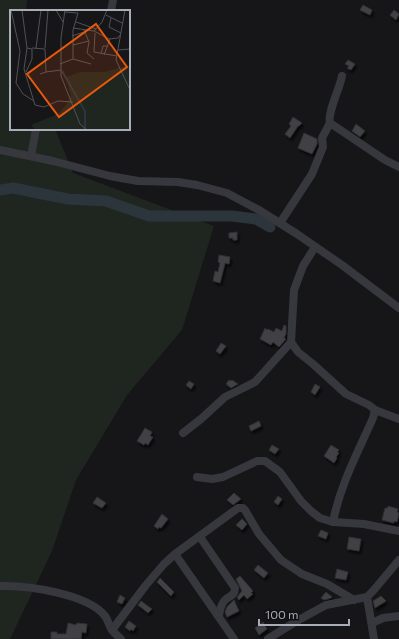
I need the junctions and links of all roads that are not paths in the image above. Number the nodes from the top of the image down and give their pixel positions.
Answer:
1 (113, 0) edge
2 (111, 10) edge
3 (342, 76) dead end
4 (330, 123) junction
5 (36, 130) edge
6 (0, 150) edge
7 (31, 156) junction
8 (399, 167) edge
9 (280, 223) junction
10 (315, 247) junction
11 (399, 308) edge
12 (291, 342) junction
13 (375, 410) junction
14 (399, 420) edge
15 (182, 433) dead end
16 (197, 477) dead end
17 (333, 522) junction
18 (399, 531) edge
19 (200, 537) junction
20 (175, 554) junction
21 (399, 560) edge
22 (0, 586) edge
23 (366, 597) junction
24 (354, 600) junction
25 (219, 615) junction
26 (399, 616) edge
27 (372, 623) junction
28 (112, 630) junction
29 (120, 639) edge
30 (234, 639) edge
31 (268, 639) edge
32 (374, 639) edge

1 - 2 street
3 - 4 street
4 - 8 street
4 - 9 street
5 - 7 street
6 - 7 street
7 - 9 street
9 - 10 street
10 - 11 street
10 - 12 street
12 - 13 street
12 - 15 street
13 - 14 street
13 - 17 street
16 - 17 street
17 - 18 street
19 - 20 street
19 - 24 street
19 - 25 street
20 - 25 street
20 - 28 street
21 - 23 street
22 - 28 street
23 - 24 street
23 - 27 street
24 - 31 street
25 - 30 street
26 - 27 street
27 - 32 street
28 - 29 street

